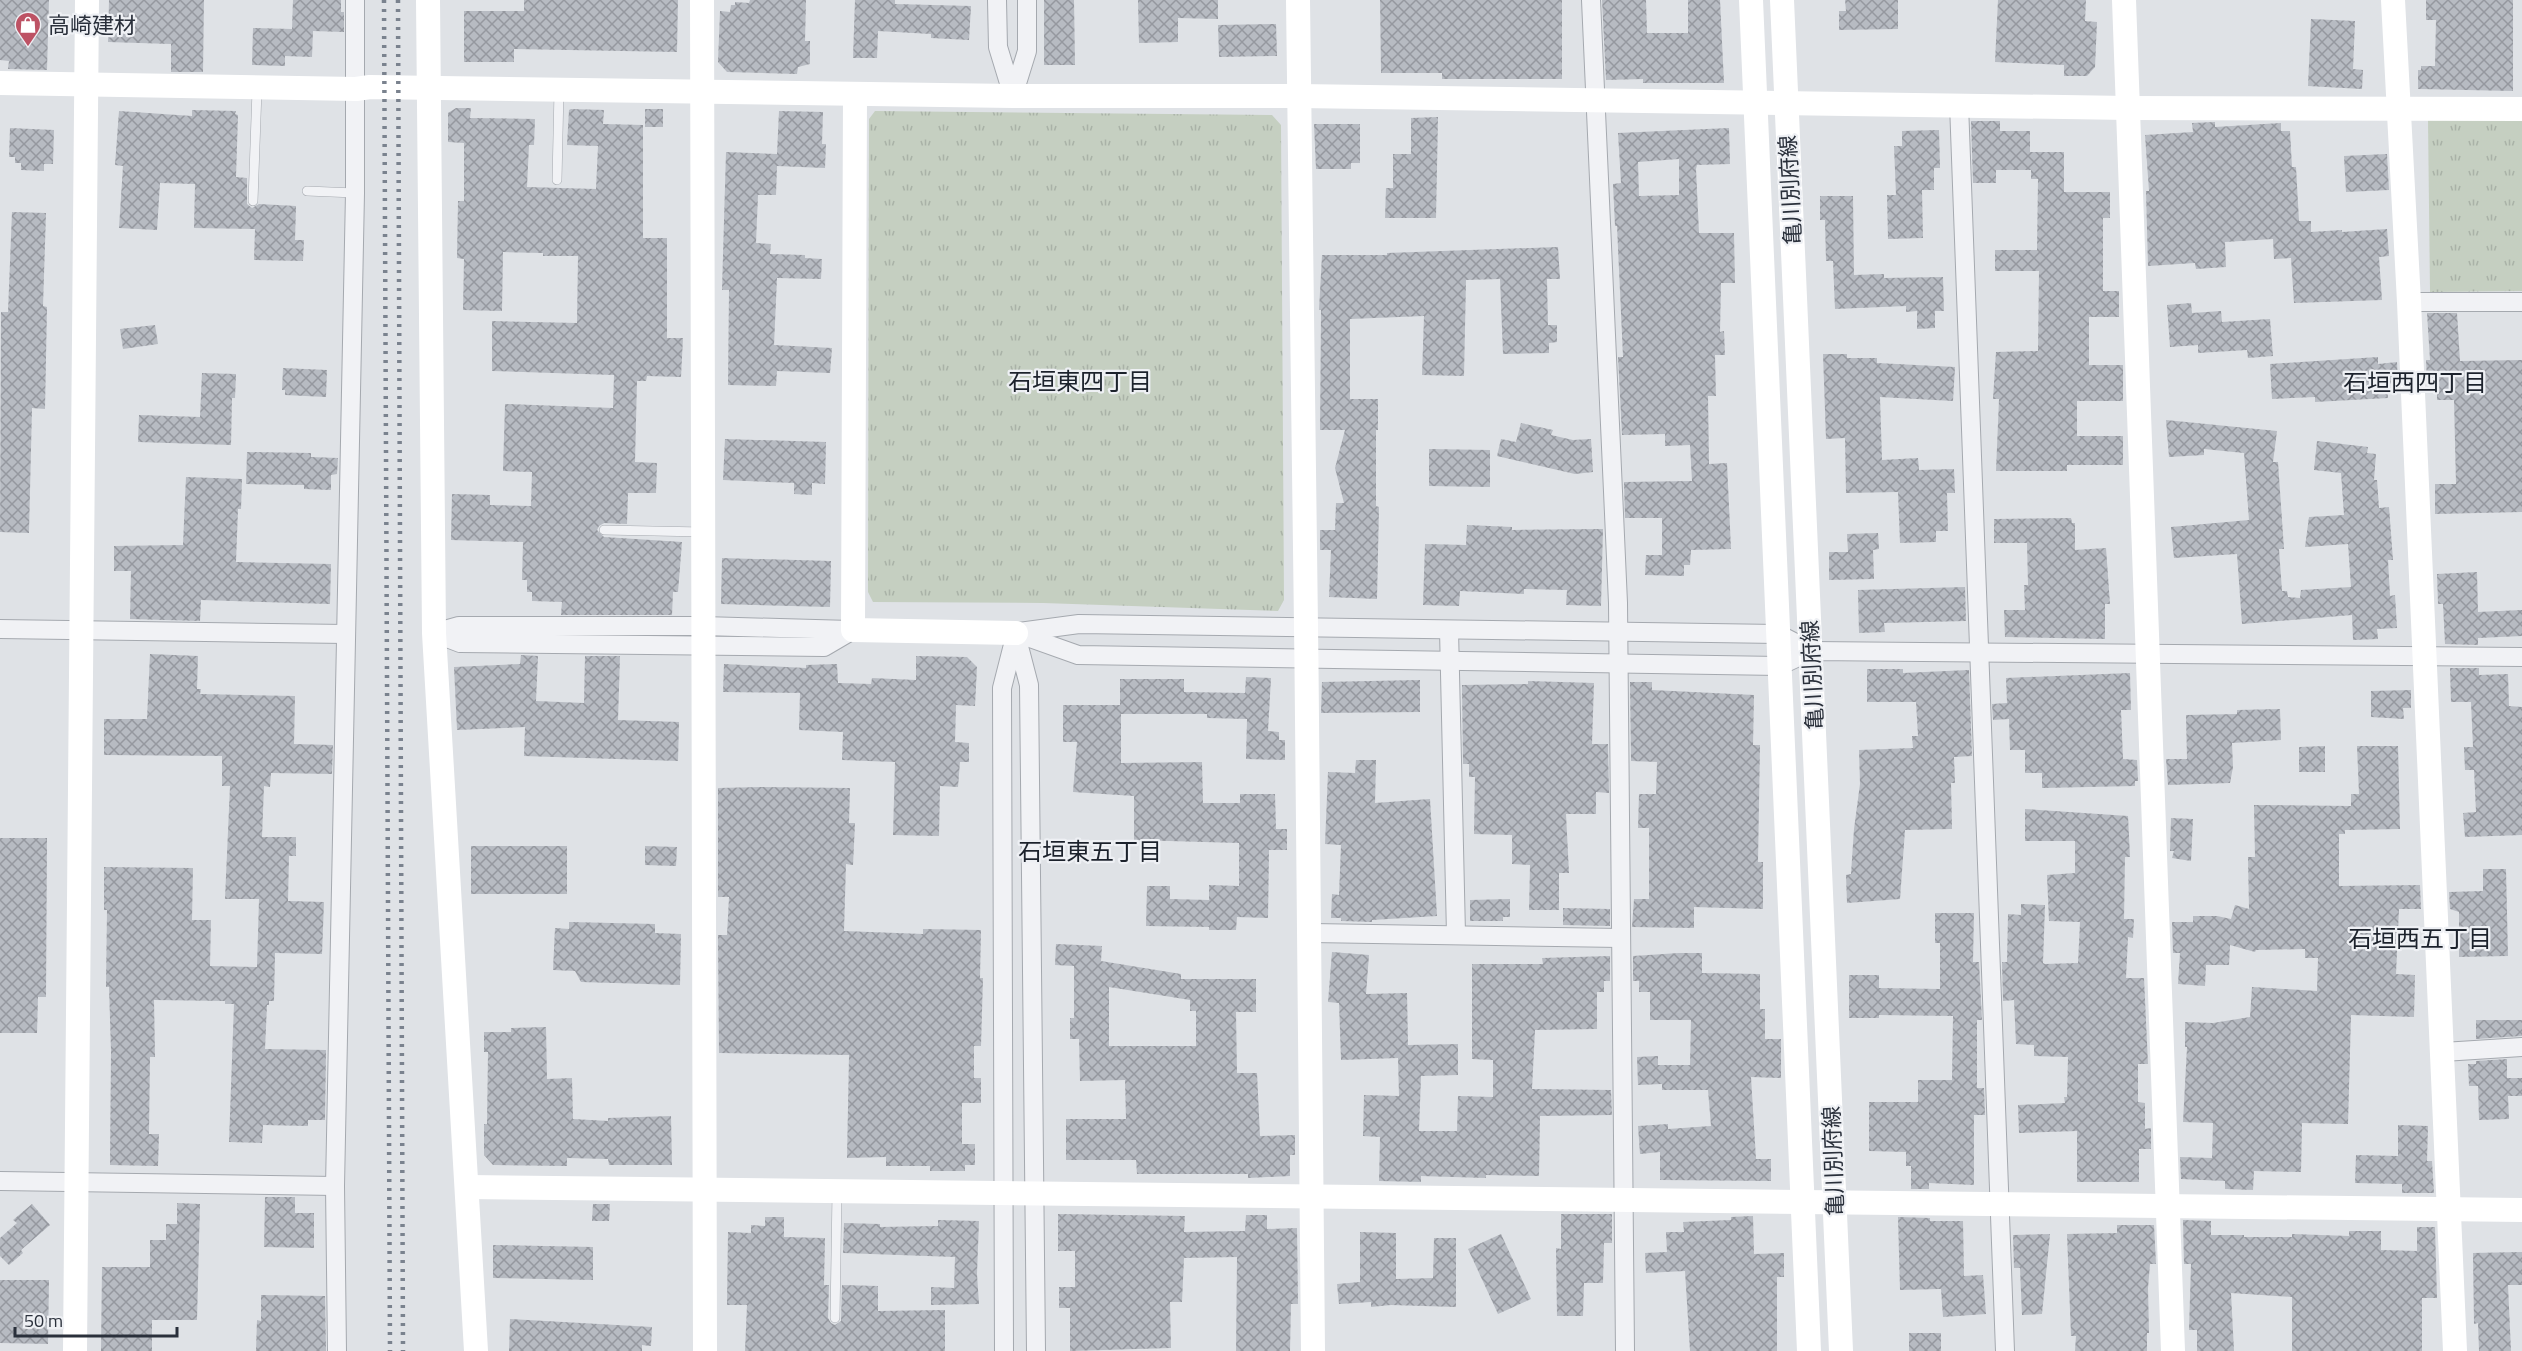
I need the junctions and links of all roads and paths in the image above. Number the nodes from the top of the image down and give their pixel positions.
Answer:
1 (87, 0) edge
2 (355, 0) edge
3 (428, 0) edge
4 (702, 0) edge
5 (997, 0) edge
6 (1027, 0) edge
7 (1298, 0) edge
8 (1591, 0) edge
9 (1751, 0) edge
10 (1782, 0) edge
11 (2124, 0) edge
12 (2393, 0) edge
13 (0, 83) edge
14 (86, 84) junction
15 (257, 87) junction
16 (428, 88) junction
17 (356, 89) junction
18 (559, 89) junction
19 (702, 91) junction
20 (855, 95) junction
21 (1013, 96) junction
22 (1299, 96) junction
23 (1597, 101) junction
24 (1755, 103) junction
25 (1787, 104) junction
26 (1959, 104) junction
27 (2128, 108) junction
28 (2398, 108) junction
29 (2522, 109) edge
30 (557, 180) dead end
31 (307, 191) dead end
32 (355, 193) junction
33 (253, 201) dead end
34 (2409, 302) junction
35 (2522, 302) edge
36 (604, 530) dead end
37 (703, 532) junction
38 (1306, 628) junction
39 (0, 629) edge
40 (82, 630) junction
41 (853, 630) junction
42 (1449, 630) junction
43 (434, 633) junction
44 (1016, 633) junction
45 (1618, 633) junction
46 (346, 634) junction
47 (1778, 634) junction
48 (703, 636) junction
49 (1810, 651) junction
50 (1979, 653) junction
51 (2148, 654) junction
52 (2424, 657) junction
53 (2522, 657) edge
54 (1306, 658) junction
55 (1450, 660) junction
56 (1619, 663) junction
57 (1779, 666) junction
58 (1312, 933) junction
59 (1456, 934) junction
60 (1620, 938) junction
61 (2522, 1047) edge
62 (2443, 1052) junction
63 (0, 1181) edge
64 (77, 1182) junction
65 (335, 1186) junction
66 (468, 1187) junction
67 (706, 1190) junction
68 (837, 1191) junction
69 (1003, 1193) junction
70 (1035, 1194) junction
71 (1313, 1196) junction
72 (1625, 1200) junction
73 (1802, 1202) junction
74 (1835, 1203) junction
75 (2000, 1205) junction
76 (2168, 1206) junction
77 (2449, 1209) junction
78 (2522, 1210) edge
79 (835, 1318) dead end
80 (75, 1351) edge
81 (337, 1351) edge
82 (476, 1351) edge
83 (705, 1351) edge
84 (1004, 1351) edge
85 (1036, 1351) edge
86 (1313, 1351) edge
87 (1625, 1351) edge
88 (1809, 1351) edge
89 (1841, 1351) edge
90 (2005, 1351) edge
91 (2173, 1351) edge
92 (2455, 1351) edge

1 - 14 street
2 - 17 street
3 - 16 street
4 - 19 street
5 - 21 street
6 - 21 street
7 - 22 street
8 - 23 street
9 - 24 street, 亀川別府線
10 - 25 street, 亀川別府線
11 - 27 street
12 - 28 street
13 - 14 street
14 - 15 street
14 - 40 street
15 - 17 street
15 - 33 lane
16 - 17 street
16 - 18 street
16 - 43 street
17 - 32 street
18 - 19 street
18 - 30 lane
19 - 20 street
19 - 37 street
20 - 21 street
20 - 41 street
21 - 22 street
22 - 23 street
22 - 38 street
23 - 24 street
23 - 45 street
24 - 25 street
24 - 47 street, 亀川別府線
25 - 26 street
25 - 49 street, 亀川別府線
26 - 27 street
26 - 50 street
27 - 28 street
27 - 51 street
28 - 29 street
28 - 34 street
31 - 32 lane
32 - 46 street
34 - 35 street
34 - 52 street
36 - 37 lane
37 - 48 street
38 - 42 street
38 - 44 street
38 - 54 street
39 - 40 street
40 - 46 street
40 - 64 street
41 - 44 street
41 - 48 street
42 - 45 street
42 - 55 street
43 - 48 street
43 - 66 street
44 - 54 street
44 - 69 street
44 - 70 street
45 - 47 street
45 - 56 street
46 - 65 street
47 - 49 street
47 - 57 street, 亀川別府線
48 - 67 street
49 - 50 street
49 - 57 street
49 - 74 street, 亀川別府線
50 - 51 street
50 - 75 street
51 - 52 street
51 - 76 street
52 - 53 street
52 - 62 street
54 - 55 street
54 - 58 street
55 - 56 street
55 - 59 street
56 - 57 street
56 - 60 street
57 - 73 street, 亀川別府線
58 - 59 street
58 - 71 street
59 - 60 street
60 - 72 street
61 - 62 street
62 - 77 street
63 - 64 street
64 - 65 street
64 - 80 street
65 - 81 street
66 - 67 street
66 - 82 street
67 - 68 street
67 - 83 street
68 - 69 street
68 - 79 lane
69 - 70 street
69 - 84 street
70 - 71 street
70 - 85 street
71 - 72 street
71 - 86 street
72 - 73 street
72 - 87 street
73 - 74 street
73 - 88 street, 亀川別府線
74 - 75 street
74 - 89 street, 亀川別府線
75 - 76 street
75 - 90 street
76 - 77 street
76 - 91 street
77 - 78 street
77 - 92 street

